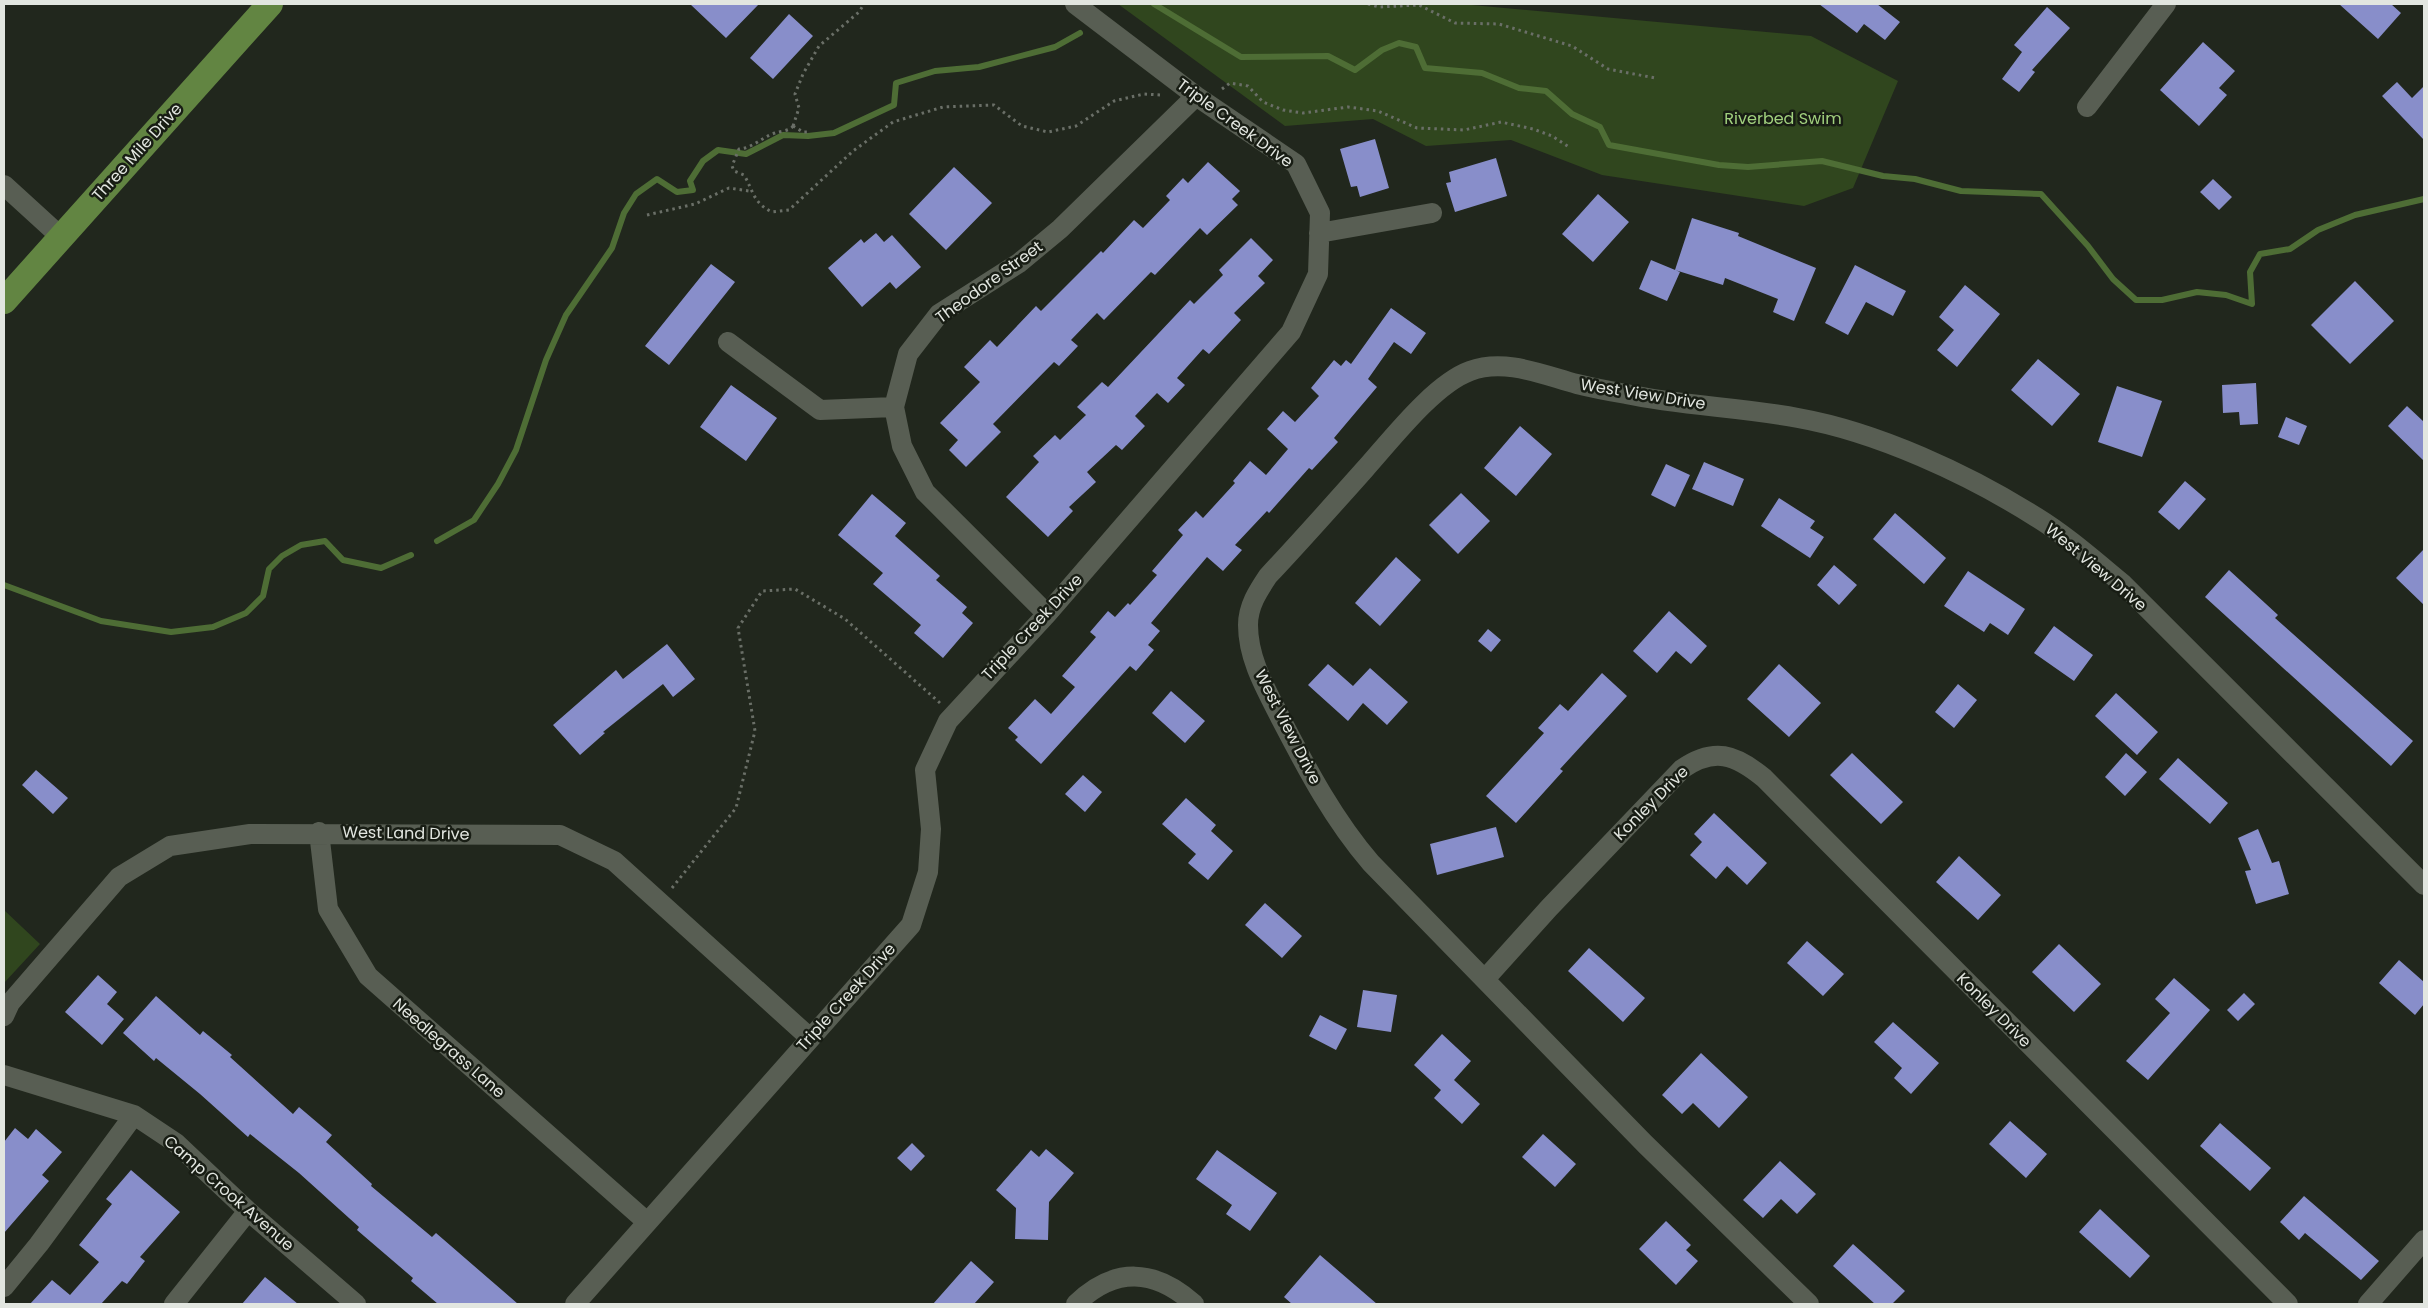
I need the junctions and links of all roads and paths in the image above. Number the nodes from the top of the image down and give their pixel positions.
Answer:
1 (270, 4) edge
2 (864, 4) edge
3 (1075, 4) edge
4 (1368, 4) edge
5 (2166, 4) edge
6 (1654, 78) dead end
7 (1196, 96) junction
8 (2087, 107) dead end
9 (793, 126) junction
10 (810, 132) dead end
11 (4, 185) edge
12 (753, 195) junction
13 (783, 212) dead end
14 (1432, 213) dead end
15 (647, 215) dead end
16 (1319, 233) junction
17 (61, 237) junction
18 (4, 301) edge
19 (728, 342) dead end
20 (894, 407) junction
21 (1047, 614) junction
22 (953, 715) junction
23 (319, 832) junction
24 (2424, 885) edge
25 (660, 902) junction
26 (1485, 979) junction
27 (4, 1016) edge
28 (809, 1037) junction
29 (4, 1074) edge
30 (134, 1115) junction
31 (248, 1211) junction
32 (647, 1222) junction
33 (2424, 1240) edge
34 (4, 1287) edge
35 (354, 1303) edge
36 (174, 1304) edge
37 (575, 1304) edge
38 (1076, 1304) edge
39 (1194, 1304) edge
40 (1809, 1304) edge
41 (2288, 1304) edge
42 (2368, 1304) edge

1 - 17 main road, Three Mile Drive
2 - 9 path
3 - 7 street, Triple Creek Drive
4 - 6 path
5 - 8 street
7 - 16 street, Triple Creek Drive
7 - 20 street, Theodore Street
9 - 10 path
9 - 12 path
11 - 17 street
12 - 13 path
12 - 15 path
14 - 16 street
16 - 21 street, Triple Creek Drive
17 - 18 main road, Three Mile Drive
19 - 20 street
20 - 21 street, Theodore Street
21 - 22 street, Triple Creek Drive
22 - 25 path
22 - 28 street, Triple Creek Drive
23 - 25 street, West Land Drive
23 - 27 street, West Land Drive
23 - 32 street, Needlegrass Lane
24 - 26 street, West View Drive
25 - 28 street, West Land Drive
26 - 40 street
26 - 41 street, Konley Drive
28 - 32 street, Triple Creek Drive
29 - 30 street, Camp Crook Avenue
30 - 31 street, Camp Crook Avenue
30 - 34 street
31 - 35 street, Camp Crook Avenue
31 - 36 street
32 - 37 street, Triple Creek Drive
33 - 42 street
38 - 39 street

